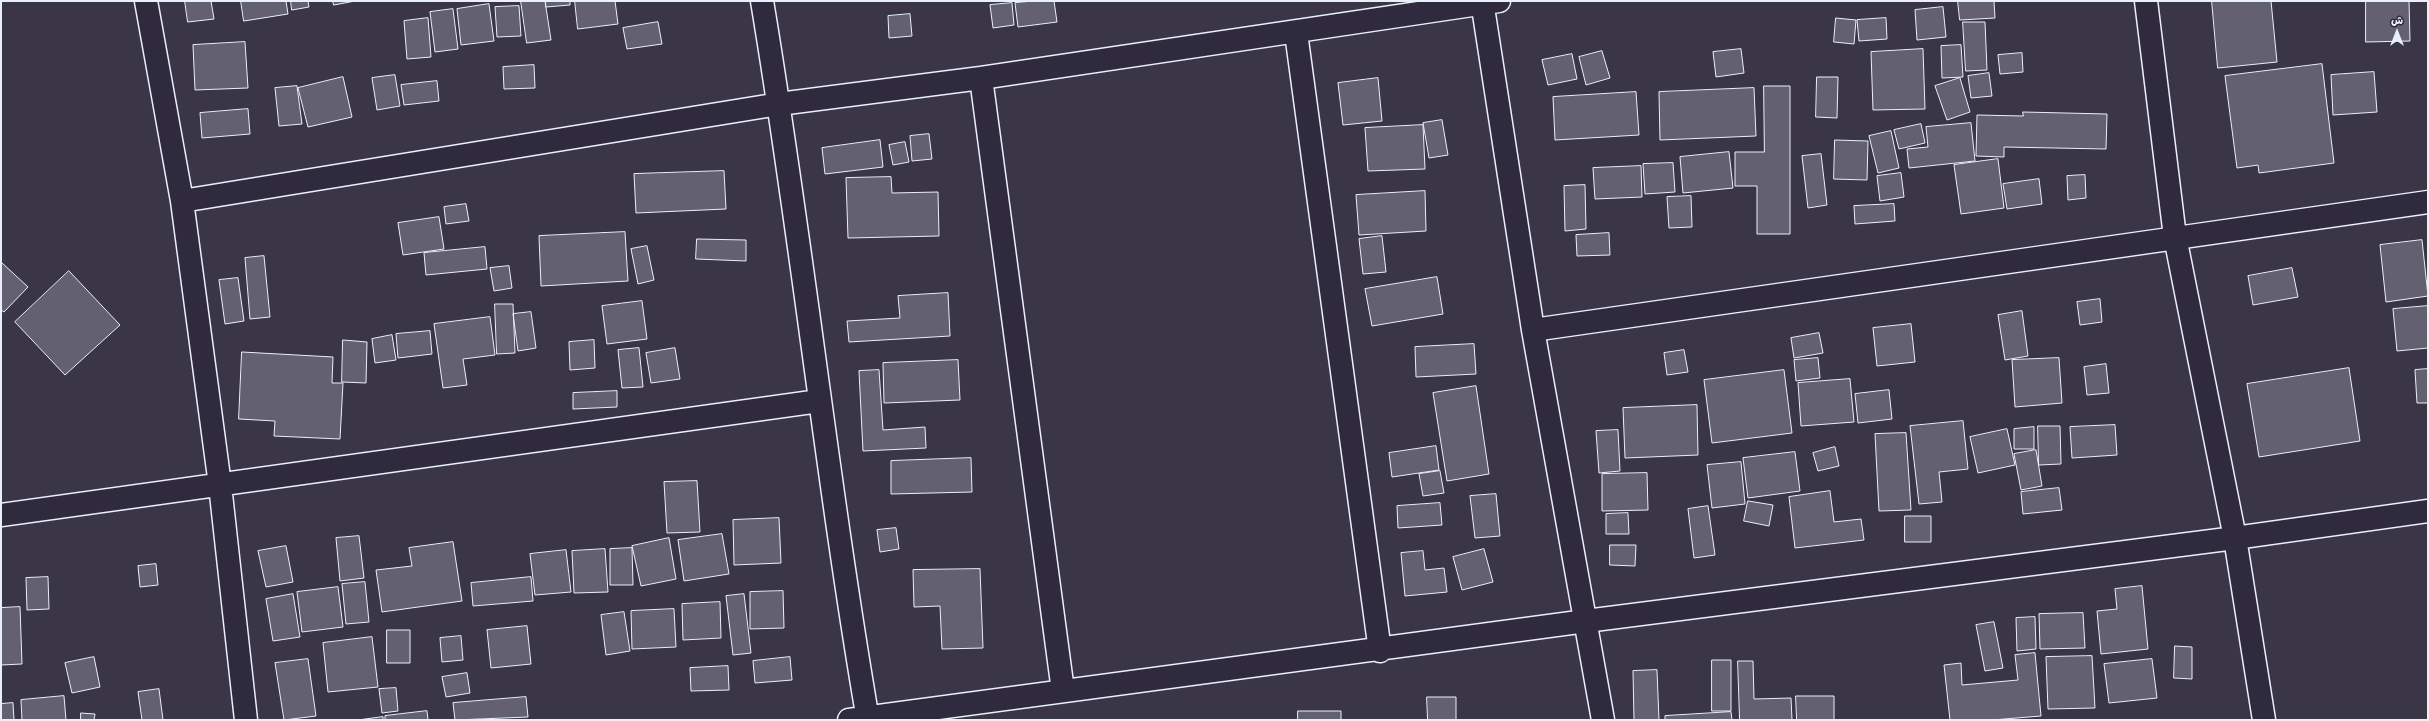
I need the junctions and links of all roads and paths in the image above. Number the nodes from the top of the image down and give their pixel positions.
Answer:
1 (146, 1) edge
2 (762, 1) edge
3 (2146, 1) edge
4 (1488, 2) edge
5 (1296, 33) junction
6 (981, 78) junction
7 (779, 104) junction
8 (182, 201) junction
9 (2428, 202) edge
10 (2175, 237) junction
11 (1533, 330) junction
12 (819, 400) junction
13 (220, 485) junction
14 (2428, 511) edge
15 (1, 515) edge
16 (2235, 538) junction
17 (1586, 621) junction
18 (1380, 650) junction
19 (1063, 690) junction
20 (862, 719) edge
21 (246, 720) edge
22 (1603, 720) edge
23 (2264, 720) edge

1 - 8 street
2 - 7 street
3 - 10 street
4 - 5 street
4 - 11 street
5 - 6 street
5 - 18 street
6 - 7 street
6 - 19 street
7 - 8 street
7 - 12 street
8 - 13 street
9 - 10 street
10 - 11 street
10 - 16 street
11 - 17 street
12 - 13 street
12 - 20 street
13 - 15 street
13 - 21 street
14 - 16 street
16 - 17 street
16 - 23 street
17 - 18 street
17 - 22 street
18 - 19 street
19 - 20 street

